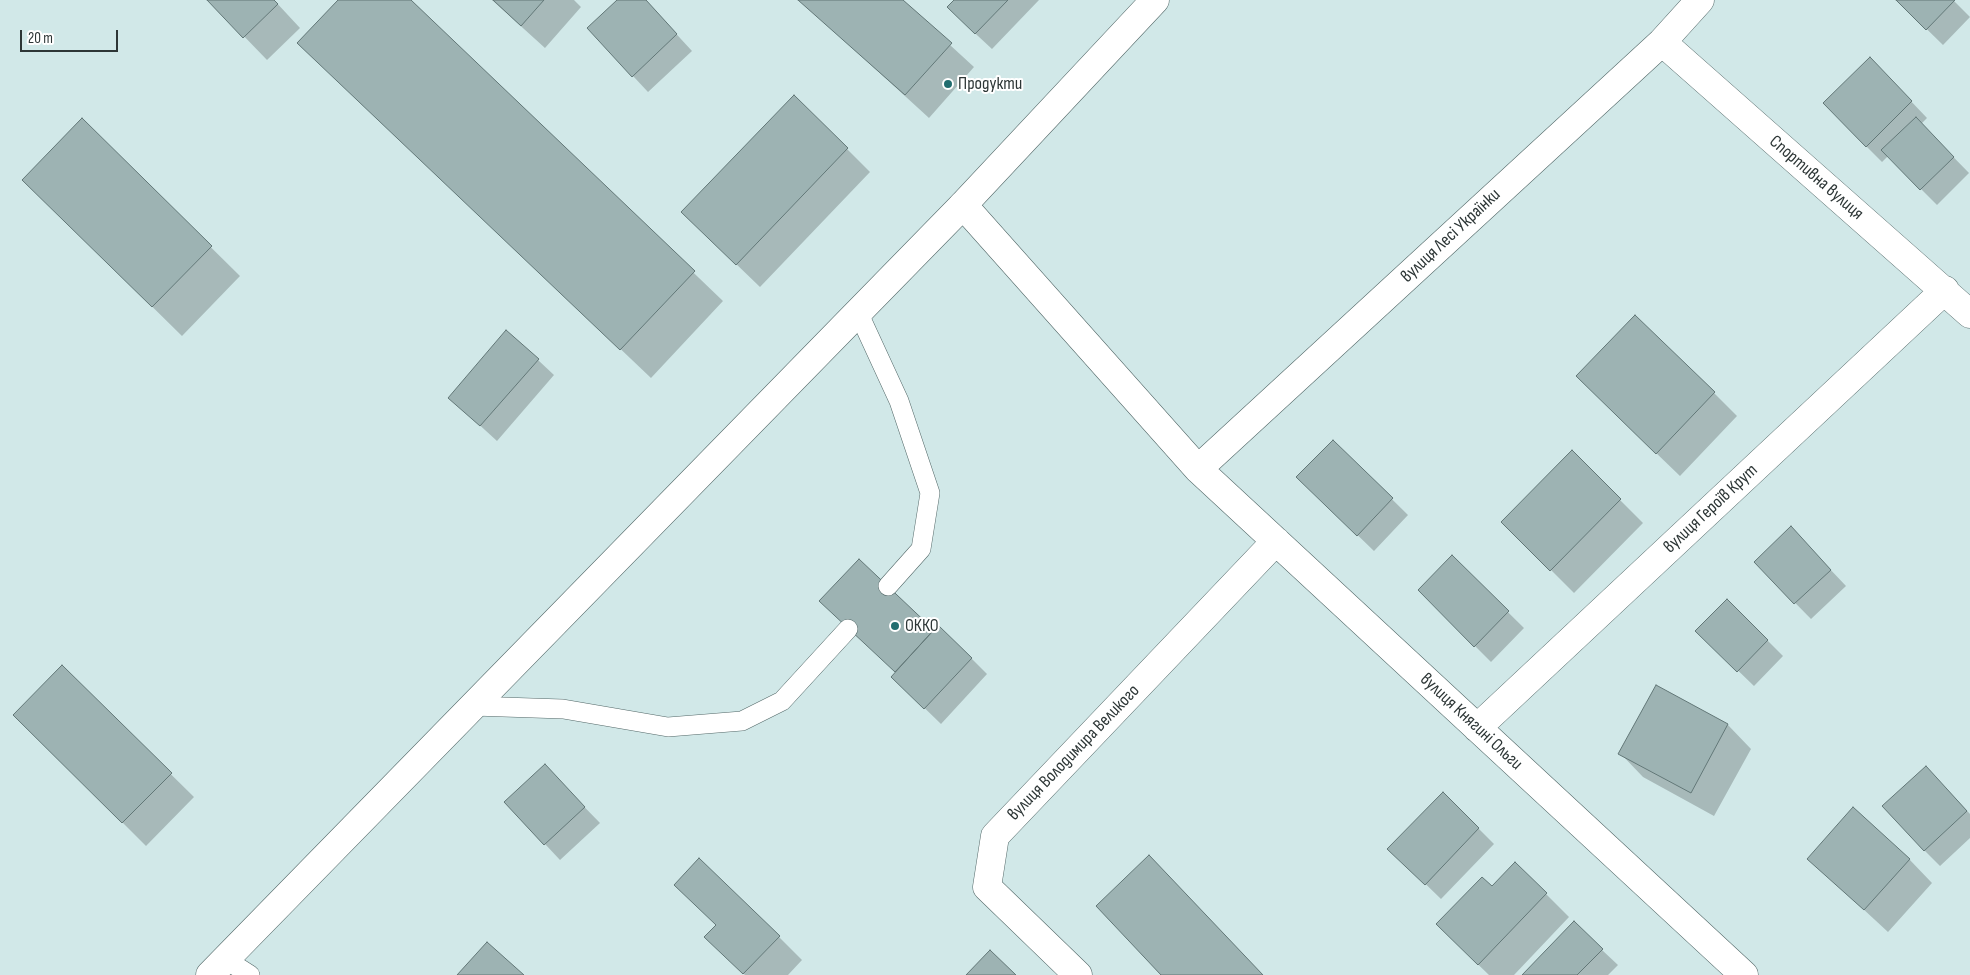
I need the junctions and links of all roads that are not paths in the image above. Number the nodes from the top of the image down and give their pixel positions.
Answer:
1 (1155, 0) edge
2 (1700, 0) edge
3 (1662, 42) junction
4 (963, 205) junction
5 (1945, 290) junction
6 (858, 312) junction
7 (1970, 314) edge
8 (1198, 469) junction
9 (1276, 541) junction
10 (888, 586) dead end
11 (848, 629) dead end
12 (473, 706) junction
13 (1477, 728) junction
14 (217, 967) edge
15 (250, 975) edge
16 (1078, 975) edge
17 (1744, 975) edge

1 - 4 street
2 - 3 street, вулиця Лесі Українки
3 - 5 street, Спортивна вулиця
3 - 8 street, вулиця Лесі Українки
4 - 6 street
4 - 8 street, вулиця Княгині Ольги
5 - 7 street, Спортивна вулиця
5 - 13 street, вулиця Героїв Крут
6 - 10 lane
6 - 12 street
8 - 9 street, вулиця Княгині Ольги
9 - 13 street, вулиця Княгині Ольги
9 - 16 street, вулиця Володимира Великого
11 - 12 lane
12 - 14 street
13 - 17 street, вулиця Княгині Ольги
14 - 15 lane

